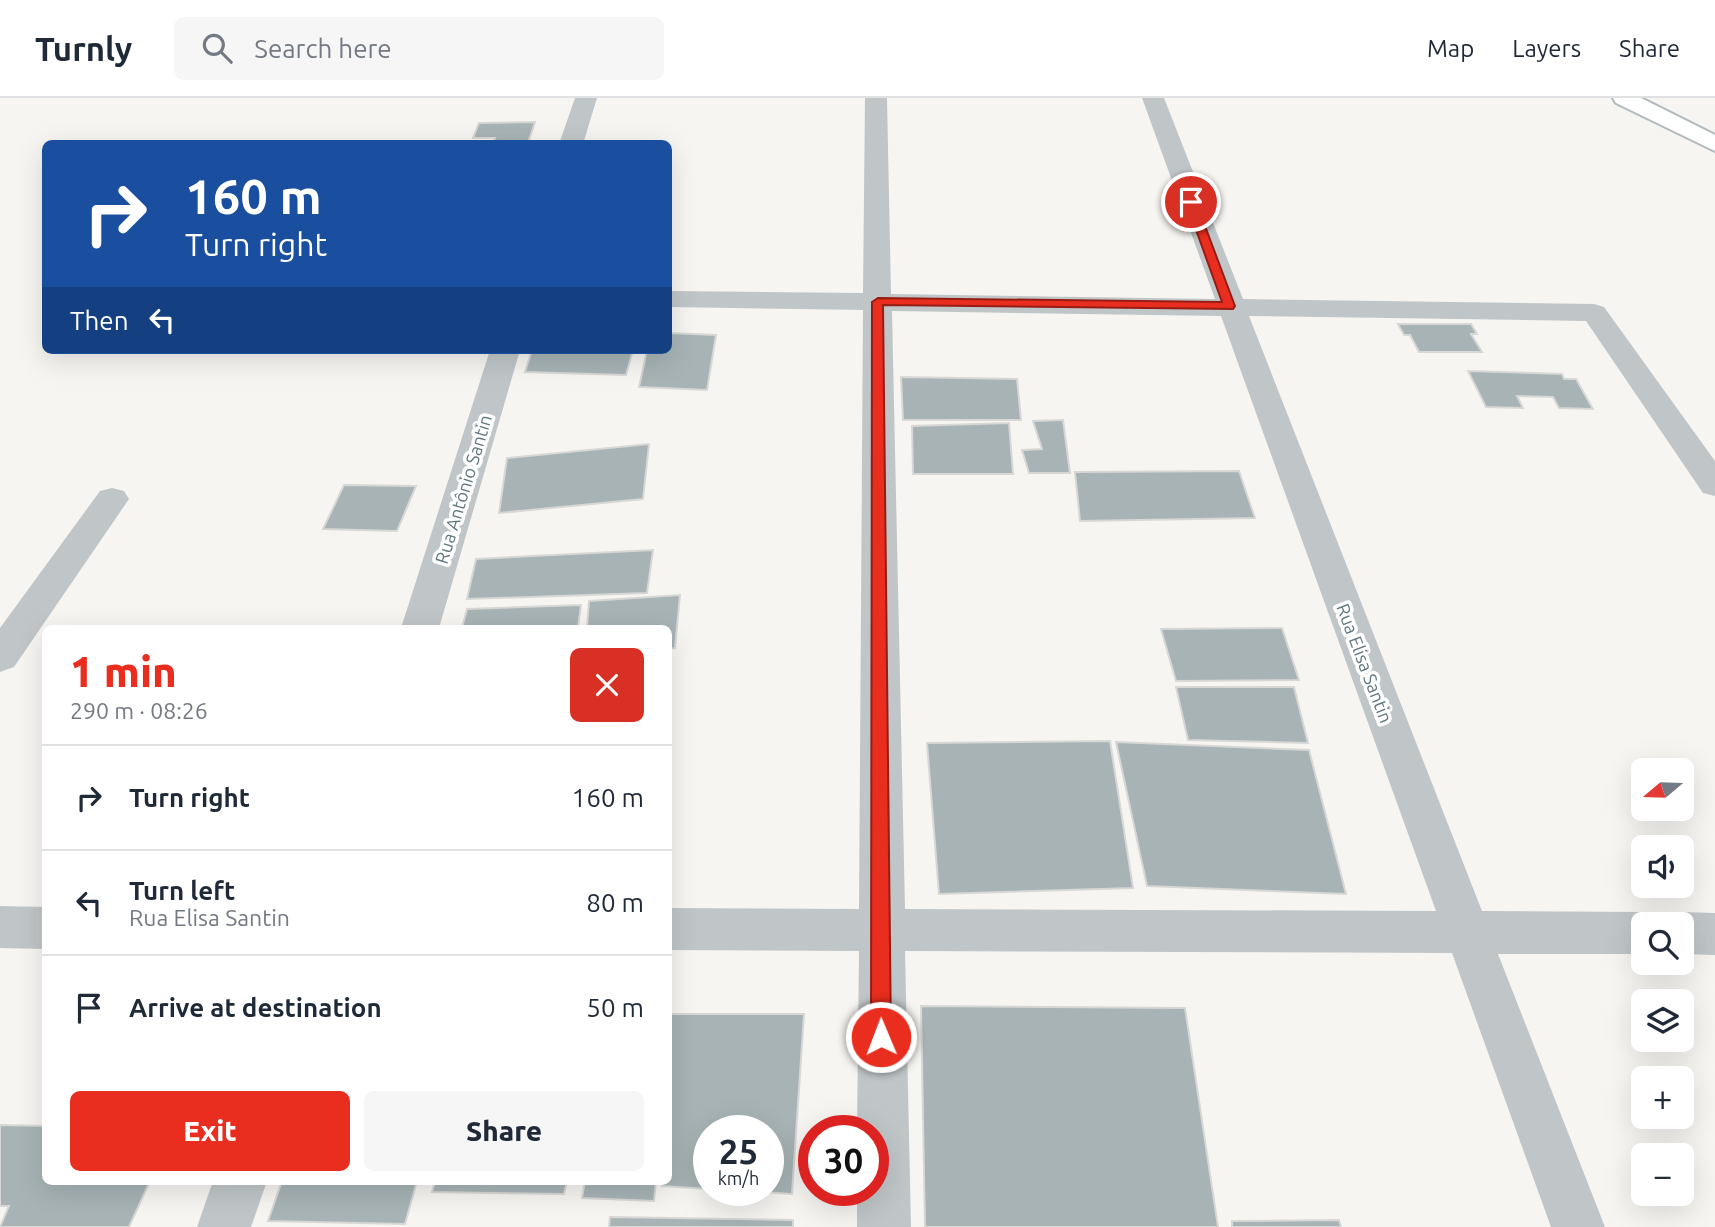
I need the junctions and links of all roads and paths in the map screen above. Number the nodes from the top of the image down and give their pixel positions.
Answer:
1 (586, 98) edge
2 (876, 98) edge
3 (1153, 98) edge
4 (1624, 98) edge
5 (572, 140) edge
6 (1715, 144) edge
7 (672, 299) edge
8 (878, 302) junction
9 (1229, 306) junction
10 (504, 354) edge
11 (1715, 485) edge
12 (112, 499) dead end
13 (421, 625) edge
14 (0, 657) edge
15 (0, 927) edge
16 (42, 928) edge
17 (672, 929) edge
18 (880, 929) junction
19 (1468, 930) junction
20 (1631, 933) edge
21 (1694, 933) edge
22 (1715, 934) edge
23 (239, 1185) edge
24 (224, 1227) edge
25 (884, 1227) edge
26 (1578, 1227) edge

1 - 5 street
2 - 8 street
3 - 9 street, Rua Elisa Santin
4 - 6 main road
7 - 8 street
8 - 9 street
8 - 18 street
9 - 11 street
9 - 19 street, Rua Elisa Santin
10 - 13 street, Rua Antônio Santin
12 - 14 street
15 - 16 street
17 - 18 street
18 - 19 street
18 - 25 street
19 - 20 street
19 - 26 street, Rua Elisa Santin
21 - 22 street
23 - 24 street

